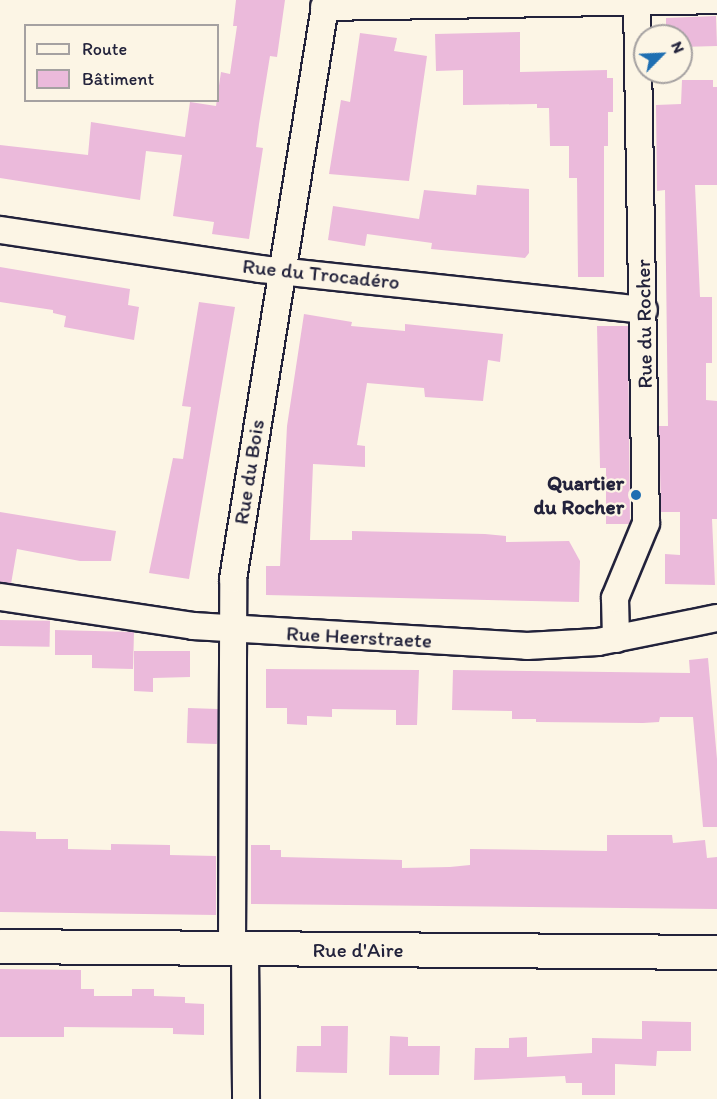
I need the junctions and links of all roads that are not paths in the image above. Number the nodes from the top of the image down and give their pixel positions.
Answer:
1 (717, 0) edge
2 (637, 2) junction
3 (325, 4) edge
4 (0, 230) edge
5 (282, 272) junction
6 (644, 310) junction
7 (0, 597) edge
8 (717, 618) edge
9 (233, 629) junction
10 (616, 639) junction
11 (0, 946) edge
12 (239, 949) junction
13 (717, 952) edge
14 (246, 1099) edge

1 - 2 street
2 - 3 street
2 - 6 street, Rue du Rocher
3 - 5 street, Rue du Bois
4 - 5 street, Rue du Trocadéro
5 - 6 street, Rue du Trocadéro
5 - 9 street, Rue du Bois
6 - 10 street, Rue du Rocher
7 - 9 street, Rue Heerstraete
8 - 10 street, Rue Heerstraete
9 - 10 street, Rue Heerstraete
9 - 12 street, Rue du Bois
11 - 12 main road, Rue d'Aire
12 - 13 main road, Rue d'Aire
12 - 14 street, Rue du Bois

